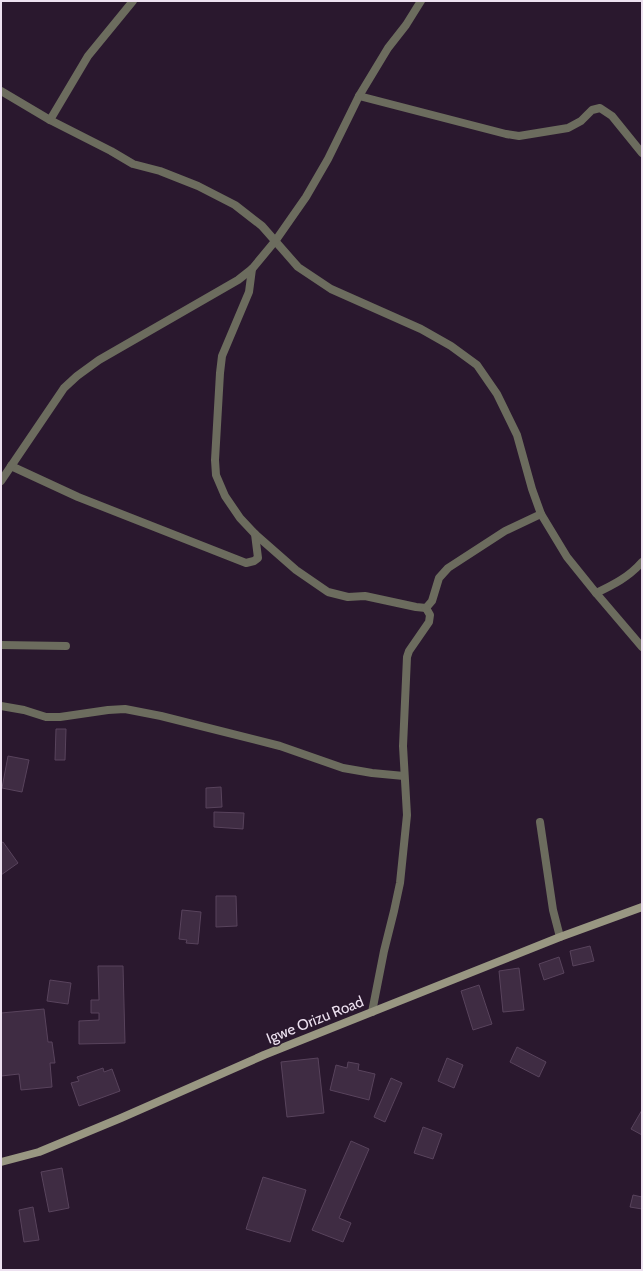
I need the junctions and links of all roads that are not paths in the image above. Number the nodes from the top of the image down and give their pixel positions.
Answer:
1 (133, 1) edge
2 (420, 1) edge
3 (1, 91) edge
4 (359, 96) junction
5 (50, 120) junction
6 (642, 153) edge
7 (276, 240) junction
8 (252, 269) junction
9 (11, 466) junction
10 (2, 475) edge
11 (541, 514) junction
12 (255, 534) junction
13 (642, 562) edge
14 (596, 593) junction
15 (426, 608) junction
16 (1, 645) edge
17 (66, 646) dead end
18 (642, 646) edge
19 (1, 706) edge
20 (404, 776) junction
21 (540, 822) dead end
22 (642, 907) edge
23 (560, 937) junction
24 (372, 1012) junction
25 (1, 1162) edge

1 - 5 street
2 - 4 street
3 - 5 street
4 - 6 street
4 - 7 street
5 - 7 street
7 - 8 street
7 - 11 street
8 - 9 street
8 - 12 street
9 - 10 street
9 - 12 street
11 - 14 street
11 - 15 street
12 - 15 street
13 - 14 street
14 - 18 street
15 - 20 street
16 - 17 street
19 - 20 street
20 - 24 street
21 - 23 street
22 - 23 main road, Igwe Orizu Road
23 - 24 main road, Igwe Orizu Road
24 - 25 main road, Igwe Orizu Road

